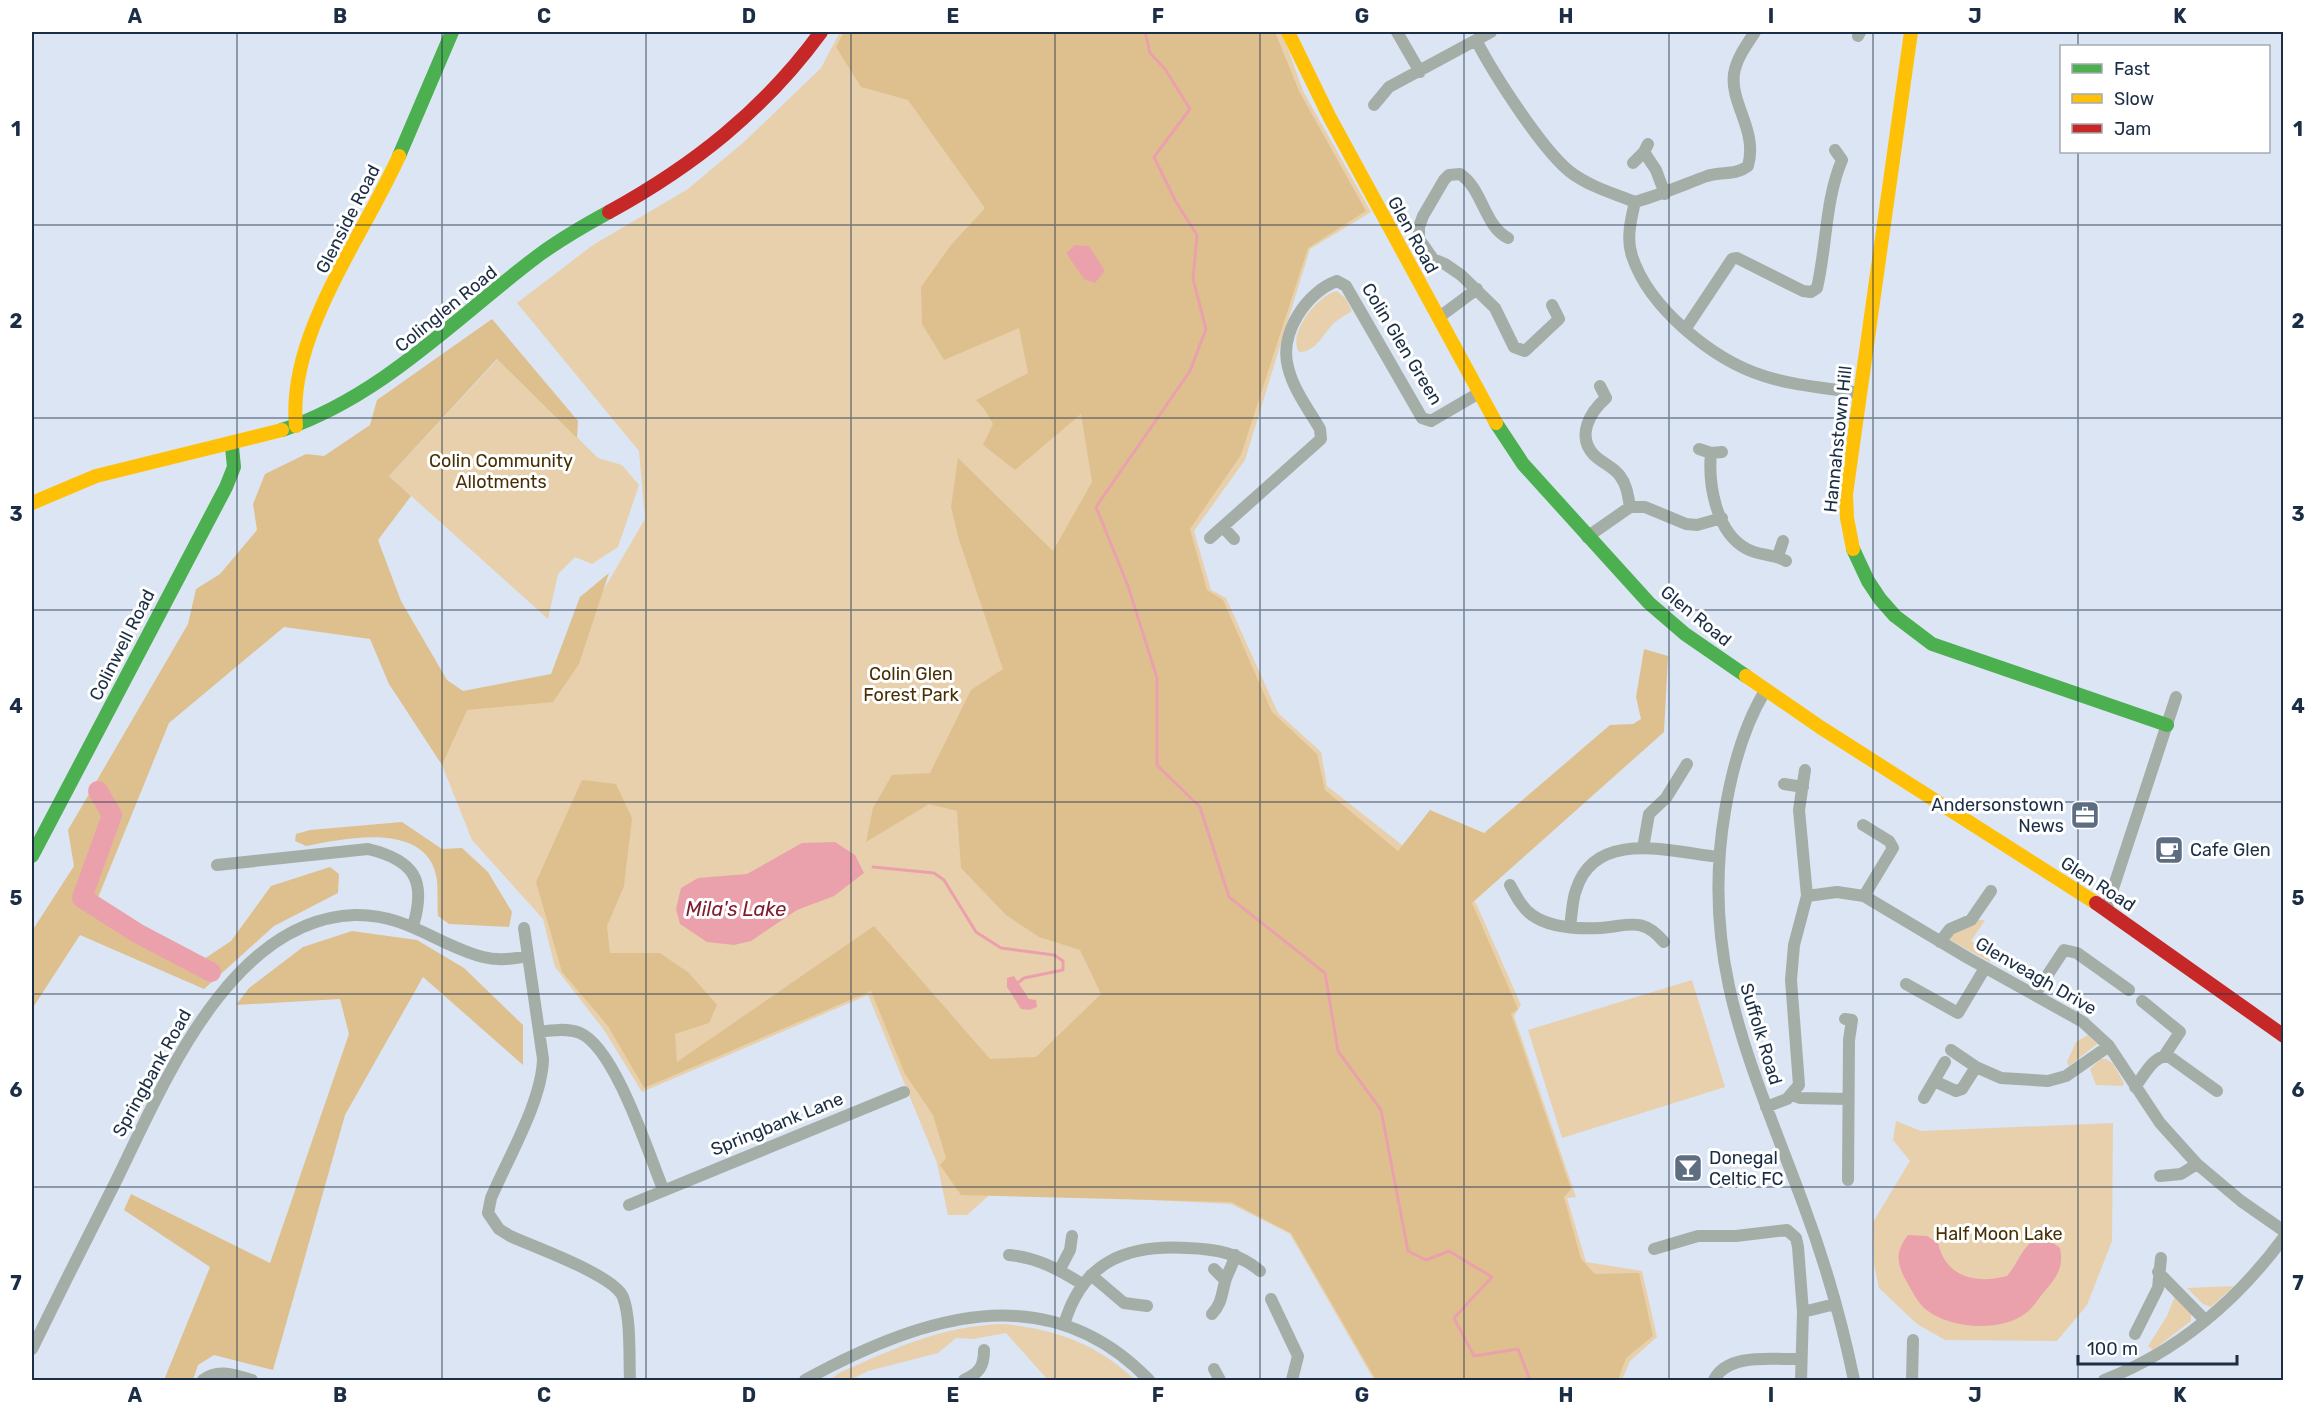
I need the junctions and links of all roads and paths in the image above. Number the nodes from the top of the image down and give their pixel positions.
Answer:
1 (452, 32) edge
2 (821, 32) edge
3 (1288, 32) edge
4 (1397, 32) edge
5 (1491, 32) edge
6 (1755, 32) edge
7 (1911, 32) edge
8 (1476, 40) junction
9 (1420, 72) junction
10 (1374, 105) dead end
11 (1835, 150) dead end
12 (1632, 163) dead end
13 (1665, 194) junction
14 (1635, 201) junction
15 (1508, 238) dead end
16 (1477, 289) junction
17 (1552, 305) dead end
18 (1438, 318) junction
19 (1686, 328) junction
20 (1600, 386) dead end
21 (1479, 393) junction
22 (1859, 393) junction
23 (296, 426) junction
24 (232, 447) junction
25 (1711, 451) dead end
26 (32, 503) edge
27 (1630, 507) junction
28 (1722, 518) junction
29 (1224, 526) junction
30 (1587, 537) junction
31 (1210, 538) dead end
32 (1234, 539) dead end
33 (1783, 541) dead end
34 (1765, 691) junction
35 (2176, 697) dead end
36 (2167, 725) junction
37 (1687, 764) dead end
38 (1805, 771) dead end
39 (1784, 784) dead end
40 (1803, 787) junction
41 (1863, 825) dead end
42 (1643, 848) junction
43 (32, 856) edge
44 (1718, 857) junction
45 (217, 865) dead end
46 (1510, 885) dead end
47 (1991, 891) dead end
48 (1807, 896) junction
49 (1864, 896) junction
50 (2106, 910) junction
51 (413, 926) junction
52 (1570, 926) junction
53 (524, 928) dead end
54 (1664, 942) dead end
55 (1940, 942) junction
56 (528, 956) junction
57 (1985, 968) junction
58 (1906, 984) dead end
59 (2129, 990) dead end
60 (2035, 994) junction
61 (2142, 1001) dead end
62 (1845, 1018) dead end
63 (539, 1032) junction
64 (2283, 1036) edge
65 (2109, 1046) junction
66 (1951, 1050) dead end
67 (2164, 1056) junction
68 (1945, 1062) dead end
69 (1976, 1067) junction
70 (1934, 1081) junction
71 (2135, 1087) junction
72 (2217, 1091) dead end
73 (904, 1092) dead end
74 (1792, 1095) junction
75 (1924, 1098) dead end
76 (1848, 1099) junction
77 (1766, 1107) junction
78 (2197, 1164) junction
79 (2160, 1176) dead end
80 (1848, 1180) dead end
81 (663, 1189) junction
82 (629, 1204) dead end
83 (2283, 1231) edge
84 (1072, 1236) dead end
85 (2283, 1237) edge
86 (1654, 1249) dead end
87 (1009, 1255) dead end
88 (1235, 1255) junction
89 (2161, 1258) dead end
90 (1060, 1269) junction
91 (1214, 1269) dead end
92 (1260, 1271) dead end
93 (2158, 1272) junction
94 (1091, 1275) junction
95 (1225, 1280) junction
96 (1082, 1284) junction
97 (1271, 1299) dead end
98 (1835, 1304) junction
99 (1147, 1306) dead end
100 (1803, 1312) junction
101 (1212, 1314) dead end
102 (2205, 1320) junction
103 (1064, 1325) junction
104 (2135, 1334) dead end
105 (1913, 1340) dead end
106 (32, 1349) edge
107 (984, 1350) dead end
108 (1801, 1359) junction
109 (981, 1377) edge
110 (2123, 1377) edge
111 (812, 1379) edge
112 (203, 1380) edge
113 (252, 1380) edge
114 (630, 1380) edge
115 (964, 1380) edge
116 (1149, 1380) edge
117 (1291, 1380) edge
118 (1714, 1380) edge
119 (1801, 1380) edge
120 (1854, 1380) edge
121 (1912, 1380) edge
122 (2104, 1380) edge

1 - 23 main road, Glenside Road
2 - 23 main road, Colinglen Road
3 - 18 main road, Glen Road
4 - 9 street
5 - 8 street
6 - 13 street
7 - 22 main road, Hannahstown Hill
8 - 9 street
8 - 14 street
9 - 10 street
11 - 19 street
12 - 13 street
13 - 14 street
14 - 19 street
15 - 16 street
16 - 17 street
16 - 18 street
18 - 21 main road, Glen Road
19 - 22 street
20 - 27 street
21 - 29 street, Colin Glen Green
21 - 30 main road, Glen Road
22 - 36 main road, Hannahstown Hill
23 - 24 main road, Colinglen Road
24 - 26 main road, Colinglen Road
24 - 43 main road, Colinwell Road
25 - 28 street
27 - 28 street
27 - 30 street
28 - 33 street
29 - 31 street, Colin Glen Green
29 - 32 street
30 - 34 main road, Glen Road
34 - 44 street, Suffolk Road
34 - 50 main road, Glen Road
35 - 36 street
36 - 50 street
37 - 42 street
38 - 40 street
39 - 40 street
40 - 48 street
41 - 49 street
42 - 44 street
42 - 52 street
44 - 77 street, Suffolk Road
45 - 51 street
46 - 52 street
47 - 55 street
48 - 49 street, Glenveagh Drive
48 - 74 street
49 - 55 street, Glenveagh Drive
50 - 64 main road, Glen Road
51 - 56 street, Springbank Road
51 - 106 street, Springbank Road
52 - 54 street
53 - 56 street
55 - 57 street, Glenveagh Drive
56 - 63 street
57 - 58 street
57 - 60 street, Glenveagh Drive
59 - 60 street
60 - 65 street, Glenveagh Drive
61 - 67 street
62 - 76 street
63 - 81 street
63 - 114 street
65 - 69 street
65 - 71 street, Glenveagh Drive
66 - 69 street
67 - 71 street
67 - 72 street
68 - 70 street
69 - 70 street
70 - 75 street
71 - 78 street, Glenveagh Drive
73 - 81 street, Springbank Lane
74 - 76 street
74 - 77 street
76 - 80 street
77 - 98 street, Suffolk Road
78 - 79 street
78 - 83 street, Glenveagh Drive
81 - 82 street, Springbank Lane
84 - 90 street
85 - 102 street
86 - 100 street
87 - 90 street
88 - 92 street
88 - 94 street
88 - 95 street
89 - 93 street
90 - 96 street
91 - 95 street
93 - 102 street
93 - 104 street
94 - 96 street
94 - 99 street
95 - 101 street
96 - 103 street
97 - 117 street
98 - 100 street
98 - 120 street, Suffolk Road
100 - 108 street
102 - 110 street
103 - 111 street
103 - 116 street
105 - 121 street
107 - 109 street
108 - 118 street
108 - 119 street
109 - 115 street
110 - 122 street
112 - 113 street

